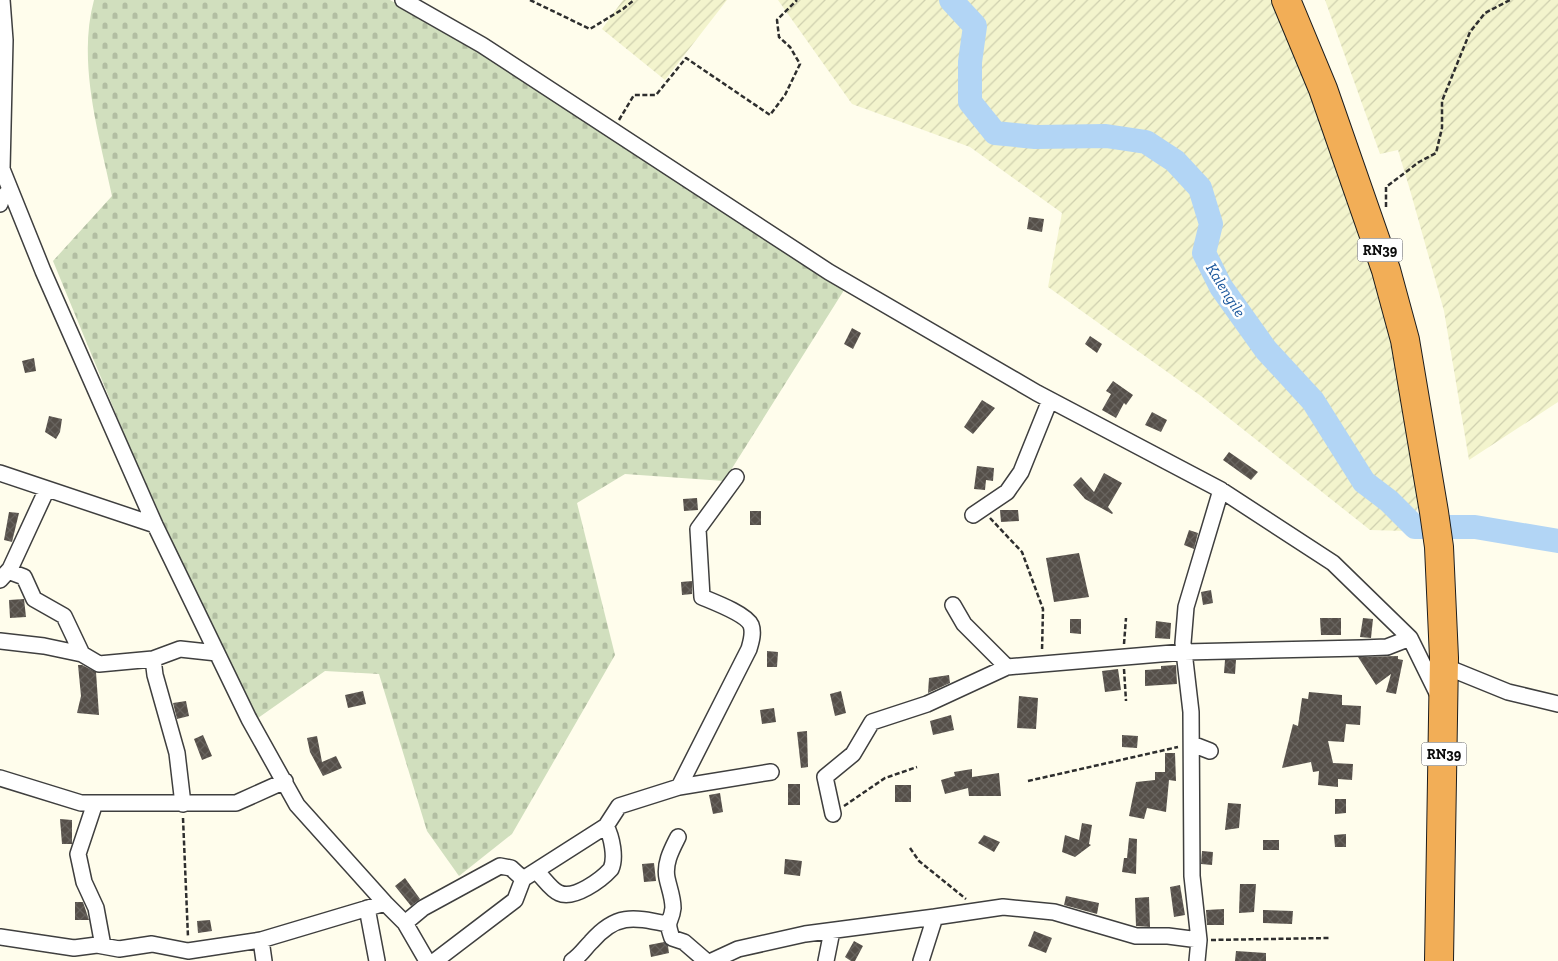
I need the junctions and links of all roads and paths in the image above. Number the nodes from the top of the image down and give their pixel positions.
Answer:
1 (2, 0) edge
2 (403, 0) edge
3 (530, 0) edge
4 (634, 0) edge
5 (796, 0) edge
6 (1286, 0) edge
7 (1510, 0) edge
8 (613, 130) junction
9 (10, 190) junction
10 (0, 204) edge
11 (1386, 214) dead end
12 (1050, 400) junction
13 (0, 473) edge
14 (736, 478) dead end
15 (46, 490) junction
16 (1221, 490) junction
17 (973, 515) joint
18 (155, 525) junction
19 (4, 576) edge
20 (953, 604) dead end
21 (1410, 638) junction
22 (0, 641) edge
23 (1184, 652) junction
24 (217, 653) junction
25 (82, 654) junction
26 (153, 659) junction
27 (1042, 665) junction
28 (1444, 666) junction
29 (1007, 667) junction
30 (1558, 704) edge
31 (1445, 707) junction
32 (1192, 744) junction
33 (1210, 751) dead end
34 (916, 767) dead end
35 (771, 772) dead end
36 (0, 778) edge
37 (285, 781) junction
38 (1028, 781) dead end
39 (678, 787) junction
40 (95, 803) junction
41 (183, 804) junction
42 (833, 814) joint
43 (606, 826) junction
44 (678, 837) dead end
45 (910, 848) dead end
46 (536, 870) junction
47 (523, 879) junction
48 (384, 903) junction
49 (367, 908) junction
50 (980, 911) junction
51 (935, 917) junction
52 (405, 923) junction
53 (667, 924) junction
54 (832, 931) junction
55 (0, 938) edge
56 (1330, 938) dead end
57 (261, 940) junction
58 (1199, 940) junction
59 (103, 946) junction
60 (188, 951) junction
61 (264, 961) edge
62 (377, 961) edge
63 (427, 961) edge
64 (435, 961) edge
65 (572, 961) edge
66 (706, 961) edge
67 (712, 961) edge
68 (826, 961) edge
69 (921, 961) edge
70 (1197, 961) edge
71 (1439, 961) edge

1 - 9 street
2 - 8 street
3 - 4 path
5 - 8 path
6 - 28 highway, RN39
7 - 11 path
8 - 12 street
9 - 10 street
9 - 18 street
12 - 16 street
12 - 17 street
13 - 15 street
14 - 39 street
15 - 18 street
15 - 19 street
16 - 21 street
16 - 23 street
17 - 27 path
18 - 24 street
19 - 25 street
20 - 29 street
21 - 23 street
21 - 31 street
22 - 25 street
23 - 27 street
23 - 32 street
24 - 26 street
24 - 37 street
25 - 26 street
26 - 41 street
27 - 29 street
28 - 30 street
28 - 31 highway, RN39
29 - 42 street
31 - 71 highway, RN39
32 - 33 street
32 - 38 path
32 - 58 street
34 - 42 path
35 - 39 street
36 - 40 street
37 - 41 street
37 - 48 street
39 - 43 street
40 - 41 street
40 - 59 street
41 - 60 path
43 - 46 street
43 - 46 street
44 - 53 street
45 - 50 path
46 - 47 street
47 - 52 street
47 - 64 street
48 - 49 street
48 - 52 street
49 - 57 street
49 - 62 street
50 - 51 street
50 - 58 street
51 - 54 street
51 - 69 street
52 - 63 street
53 - 65 street
53 - 66 street
54 - 67 street
54 - 68 street
55 - 59 street
56 - 58 path
57 - 60 street
57 - 61 street
58 - 70 street
59 - 60 street

